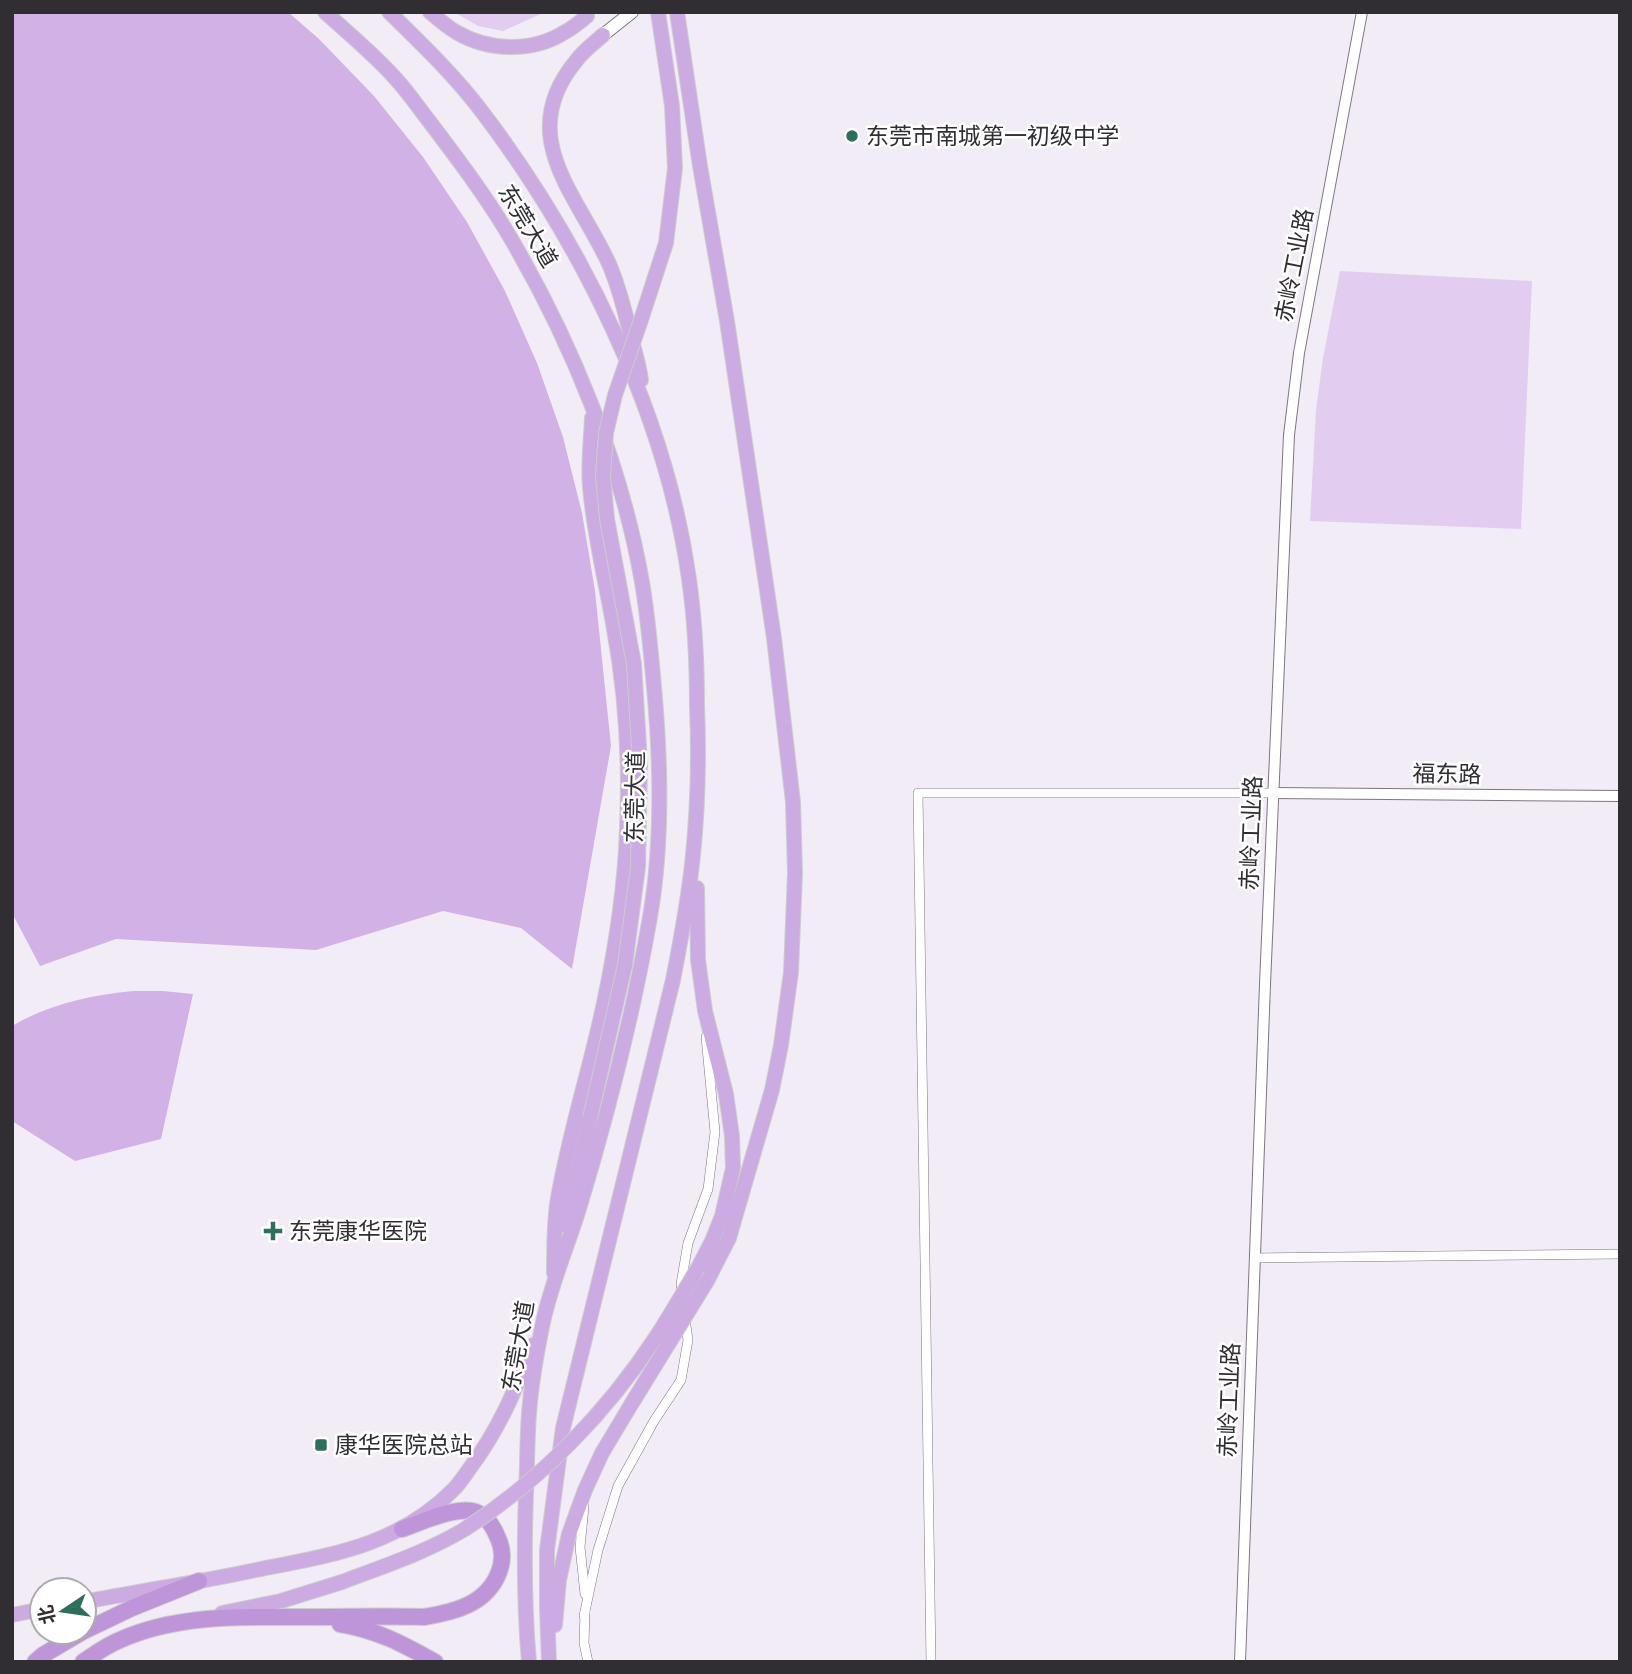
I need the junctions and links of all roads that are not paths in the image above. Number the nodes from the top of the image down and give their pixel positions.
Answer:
1 (325, 12) edge
2 (389, 12) edge
3 (430, 12) edge
4 (632, 12) edge
5 (659, 12) edge
6 (677, 12) edge
7 (1362, 12) edge
8 (589, 14) edge
9 (603, 35) joint
10 (592, 407) junction
11 (645, 410) junction
12 (1273, 793) junction
13 (1620, 796) edge
14 (697, 812) junction
15 (705, 1011) junction
16 (756, 1150) junction
17 (722, 1216) junction
18 (1620, 1254) edge
19 (1255, 1258) junction
20 (554, 1282) junction
21 (549, 1301) junction
22 (585, 1490) junction
23 (402, 1529) junction
24 (524, 1551) junction
25 (199, 1581) junction
26 (98, 1599) edge
27 (584, 1616) junction
28 (300, 1617) junction
29 (190, 1620) junction
30 (98, 1624) edge
31 (58, 1646) edge
32 (35, 1662) edge
33 (83, 1662) edge
34 (435, 1662) edge
35 (519, 1662) edge
36 (529, 1662) edge
37 (551, 1662) edge
38 (588, 1662) edge
39 (931, 1662) edge
40 (1240, 1662) edge

1 - 10 highway, 东莞大道
2 - 11 highway, 东莞大道
3 - 8 highway
4 - 9 main road
5 - 20 highway, bridge
6 - 16 highway
7 - 12 street, 赤岭工业路
9 - 11 highway
10 - 20 highway
10 - 20 highway, 东莞大道
11 - 14 highway, 东莞大道
12 - 13 street, 福东路
12 - 19 street, 赤岭工业路
12 - 39 street
14 - 15 highway
14 - 37 highway, 东莞大道
15 - 17 highway
15 - 27 street
16 - 17 highway
16 - 22 highway, bridge
17 - 29 highway, bridge
18 - 19 street
19 - 40 street, 赤岭工业路
20 - 21 highway, 东莞大道
21 - 23 highway
21 - 24 highway, 东莞大道
22 - 27 street
22 - 37 highway
23 - 25 highway
23 - 28 highway
24 - 35 highway
24 - 36 highway, 东莞大道
25 - 26 highway
25 - 30 highway
27 - 38 street
28 - 29 highway
28 - 34 highway
29 - 33 highway
31 - 32 highway

